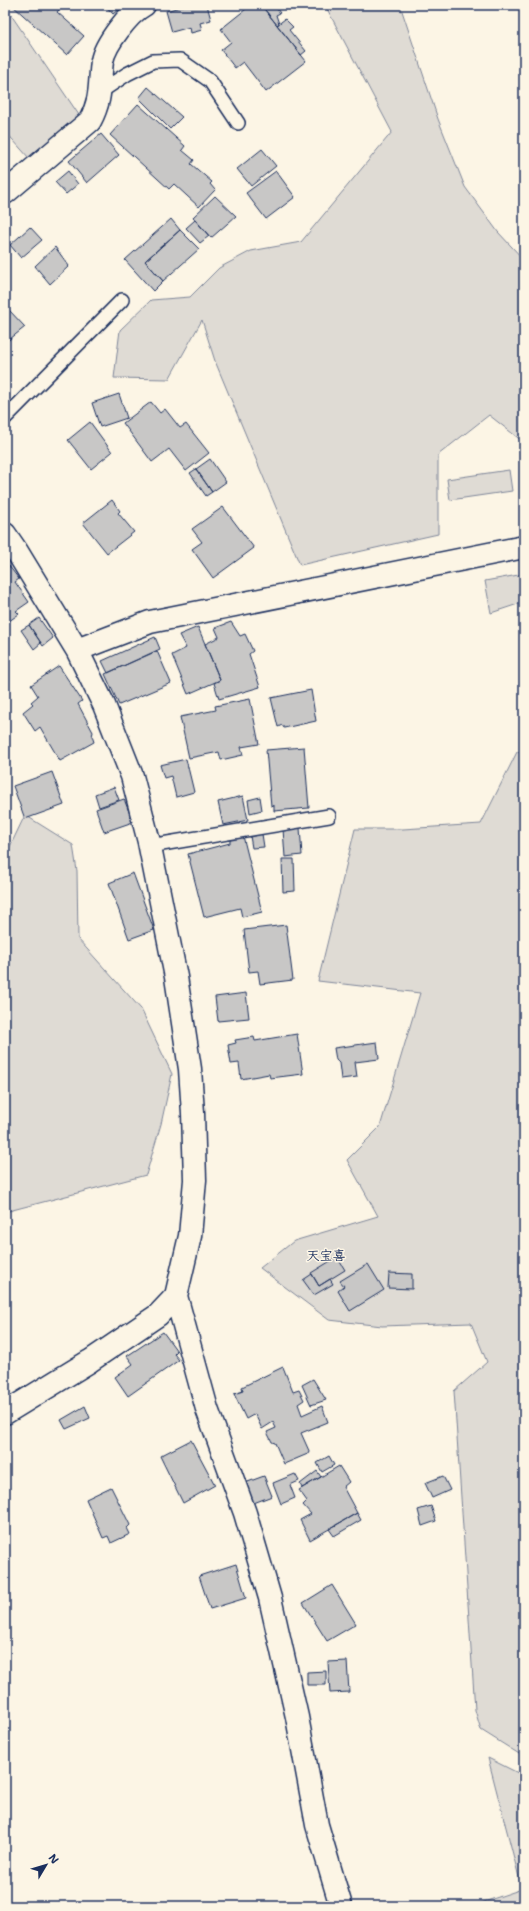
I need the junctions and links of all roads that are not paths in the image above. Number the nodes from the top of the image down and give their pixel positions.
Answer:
1 (144, 5) edge
2 (100, 92) junction
3 (238, 124) dead end
4 (5, 193) edge
5 (122, 300) dead end
6 (5, 418) edge
7 (5, 534) edge
8 (524, 547) edge
9 (77, 650) junction
10 (329, 816) dead end
11 (150, 846) junction
12 (176, 1296) junction
13 (5, 1413) edge
14 (342, 1906) edge

1 - 2 street
2 - 3 lane
2 - 4 street
5 - 6 lane
7 - 9 street
8 - 9 street
9 - 11 street
10 - 11 lane
11 - 12 street
12 - 13 street
12 - 14 street

